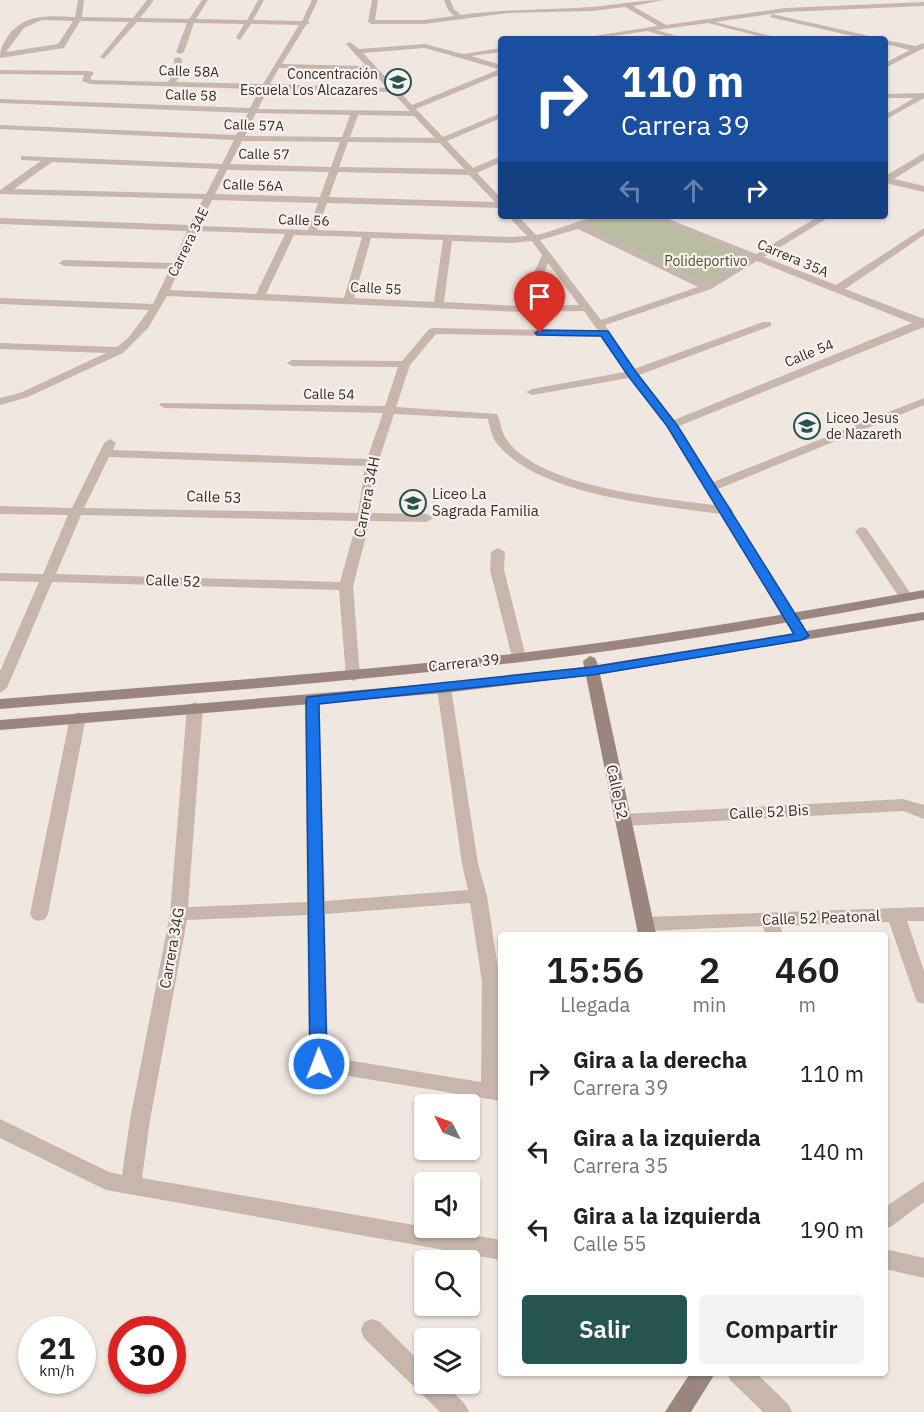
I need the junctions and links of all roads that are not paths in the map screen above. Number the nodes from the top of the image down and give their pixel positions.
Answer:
1 (81, 0) edge
2 (151, 0) edge
3 (205, 0) edge
4 (261, 0) edge
5 (315, 0) edge
6 (375, 0) edge
7 (447, 0) edge
8 (541, 0) edge
9 (618, 0) edge
10 (661, 0) edge
11 (905, 0) edge
12 (625, 4) junction
13 (915, 4) junction
14 (924, 4) edge
15 (775, 5) dead end
16 (833, 8) junction
17 (785, 10) junction
18 (549, 11) junction
19 (761, 13) junction
20 (864, 15) dead end
21 (78, 18) junction
22 (460, 18) junction
23 (136, 20) junction
24 (191, 21) junction
25 (700, 21) junction
26 (249, 22) junction
27 (307, 23) junction
28 (664, 26) junction
29 (642, 29) junction
30 (602, 36) edge
31 (671, 36) edge
32 (766, 36) edge
33 (861, 36) edge
34 (240, 38) dead end
35 (888, 43) edge
36 (351, 44) dead end
37 (924, 45) edge
38 (498, 50) edge
39 (920, 50) edge
40 (359, 51) junction
41 (460, 55) junction
42 (1, 56) edge
43 (104, 57) dead end
44 (888, 63) edge
45 (276, 66) junction
46 (373, 68) junction
47 (498, 68) edge
48 (498, 71) edge
49 (0, 72) edge
50 (488, 77) junction
51 (30, 79) dead end
52 (0, 80) edge
53 (498, 80) edge
54 (170, 84) junction
55 (265, 87) junction
56 (393, 90) junction
57 (924, 95) edge
58 (888, 96) edge
59 (0, 101) edge
60 (254, 111) junction
61 (413, 111) junction
62 (354, 114) junction
63 (498, 116) edge
64 (888, 116) edge
65 (0, 127) edge
66 (239, 138) junction
67 (345, 141) junction
68 (441, 141) junction
69 (924, 156) edge
70 (24, 158) dead end
71 (49, 160) junction
72 (498, 160) edge
73 (226, 167) junction
74 (334, 169) junction
75 (472, 172) junction
76 (888, 178) edge
77 (888, 180) edge
78 (924, 189) edge
79 (3, 192) edge
80 (210, 197) junction
81 (321, 201) junction
82 (498, 201) edge
83 (498, 204) edge
84 (516, 219) edge
85 (596, 219) edge
86 (661, 219) edge
87 (821, 219) edge
88 (0, 221) edge
89 (579, 226) junction
90 (193, 230) junction
91 (924, 231) edge
92 (290, 233) junction
93 (311, 234) junction
94 (367, 236) junction
95 (448, 238) junction
96 (535, 239) junction
97 (546, 256) junction
98 (757, 257) junction
99 (64, 263) dead end
100 (176, 266) junction
101 (707, 287) junction
102 (836, 290) junction
103 (165, 293) junction
104 (260, 297) junction
105 (348, 301) junction
106 (0, 302) edge
107 (439, 305) junction
108 (157, 307) junction
109 (587, 308) junction
110 (523, 309) junction
111 (924, 323) edge
112 (767, 324) dead end
113 (601, 329) junction
114 (0, 346) edge
115 (119, 351) junction
116 (292, 363) dead end
117 (405, 364) junction
118 (632, 374) junction
119 (532, 392) dead end
120 (0, 394) edge
121 (24, 395) junction
122 (924, 401) edge
123 (0, 402) edge
124 (165, 405) dead end
125 (390, 410) junction
126 (672, 425) junction
127 (372, 464) junction
128 (712, 487) junction
129 (0, 510) edge
130 (77, 510) junction
131 (727, 511) junction
132 (364, 518) junction
133 (427, 518) dead end
134 (861, 531) dead end
135 (498, 552) dead end
136 (0, 577) edge
137 (48, 578) junction
138 (346, 586) junction
139 (924, 594) edge
140 (906, 597) junction
141 (924, 616) edge
142 (792, 617) junction
143 (802, 636) junction
144 (587, 649) junction
145 (0, 656) edge
146 (15, 656) junction
147 (519, 657) junction
148 (592, 671) junction
149 (353, 676) junction
150 (0, 688) edge
151 (444, 688) junction
152 (312, 700) junction
153 (0, 704) edge
154 (195, 707) junction
155 (78, 717) junction
156 (0, 725) edge
157 (919, 810) edge
158 (623, 820) junction
159 (478, 896) junction
160 (316, 908) junction
161 (179, 914) junction
162 (924, 914) edge
163 (39, 915) dead end
164 (896, 916) junction
165 (772, 927) edge
166 (646, 929) edge
167 (924, 997) edge
168 (496, 1093) edge
169 (0, 1128) edge
170 (131, 1186) junction
171 (924, 1190) edge
172 (888, 1217) edge
173 (498, 1249) edge
174 (888, 1260) edge
175 (924, 1268) edge
176 (372, 1330) dead end
177 (414, 1370) edge
178 (702, 1376) edge
179 (742, 1376) edge
180 (438, 1394) edge
181 (457, 1412) edge
182 (677, 1412) edge
183 (780, 1412) edge

1 - 21 street
2 - 23 street
3 - 24 street
4 - 26 street
5 - 27 street, Carrera 34E
6 - 22 street
7 - 22 street
8 - 18 street
9 - 12 street
10 - 12 street
11 - 13 street
12 - 18 street
12 - 28 street
13 - 14 street
13 - 16 street
15 - 17 street
16 - 17 street
16 - 20 street
17 - 19 street
18 - 22 street
19 - 25 street
19 - 33 street
21 - 23 street
21 - 42 street
21 - 42 street
23 - 24 street
23 - 43 street
24 - 26 street
24 - 54 street
25 - 28 street
25 - 32 street
26 - 27 street
26 - 34 street
27 - 45 street, Carrera 34E
28 - 29 street
29 - 30 street
29 - 31 street
35 - 39 street
36 - 40 street
37 - 39 street
38 - 41 street
39 - 44 street
40 - 41 street
40 - 46 street
41 - 47 street
45 - 46 street
45 - 55 street, Carrera 34E
46 - 56 street
48 - 50 street, Calle 58
49 - 54 street, Calle 58A
50 - 53 street
50 - 61 street, Calle 58
51 - 52 street
54 - 55 street, Calle 58A
55 - 56 street, Calle 58A
55 - 60 street, Carrera 34E
56 - 61 street
57 - 58 street
57 - 64 street
59 - 60 street, Calle 58
60 - 62 street, Calle 58
60 - 66 street, Carrera 34E
61 - 62 street, Calle 58
61 - 68 street
62 - 67 street
63 - 68 street, Calle 57A
65 - 66 street, Calle 57A
66 - 67 street, Calle 57A
66 - 73 street, Carrera 34E
67 - 68 street, Calle 57A
67 - 74 street
68 - 75 street
69 - 76 street
70 - 71 street, Calle 57
71 - 73 street, Calle 57
71 - 79 street
72 - 75 street, Calle 57
73 - 74 street, Calle 57
73 - 80 street, Carrera 34E
74 - 75 street, Calle 57
74 - 81 street
75 - 82 street
77 - 78 street
79 - 80 street, Calle 56A
80 - 81 street, Calle 56A
80 - 90 street, Carrera 34E
81 - 83 street, Calle 56A
81 - 93 street
84 - 96 street
85 - 89 street, Calle 56
86 - 98 street, Carrera 35A
87 - 98 street
88 - 90 street, Calle 56
89 - 96 street, Calle 56
89 - 101 street
90 - 92 street, Calle 56
90 - 100 street, Carrera 34E
91 - 102 street
92 - 93 street, Calle 56
92 - 104 street
93 - 94 street, Calle 56
94 - 95 street, Calle 56
94 - 105 street
95 - 96 street, Calle 56
95 - 107 street
96 - 97 street
97 - 109 street
97 - 110 street
98 - 101 street
98 - 102 street, Carrera 35A
99 - 100 street
100 - 103 street, Carrera 34E
101 - 113 street
102 - 111 street, Carrera 35A
103 - 104 street, Calle 55
103 - 108 street, Carrera 34E
104 - 105 street, Calle 55
105 - 107 street, Calle 55
106 - 108 street
107 - 110 street, Calle 55
108 - 115 street, Carrera 34E
109 - 110 street, Calle 55
109 - 113 street
111 - 126 street, Calle 54
112 - 118 street
113 - 117 street, Carrera 34H
113 - 118 street
114 - 115 street
115 - 121 street
116 - 117 street
117 - 125 street, Carrera 34H
118 - 119 street
118 - 126 street
120 - 121 street
121 - 123 street
122 - 128 street
124 - 125 street, Calle 54
125 - 127 street, Carrera 34H
125 - 131 street, Calle 54
126 - 128 street
127 - 130 street
127 - 132 street, Carrera 34H
128 - 131 street
129 - 130 street, Calle 53
130 - 132 street, Calle 53
130 - 137 street
131 - 142 street
132 - 133 street, Calle 53
132 - 138 street, Carrera 34H
134 - 140 street
135 - 147 street
136 - 137 street, Calle 52
137 - 138 street, Calle 52
137 - 146 street
138 - 149 street, Carrera 34H
139 - 140 main road, Carrera 39
140 - 142 main road, Carrera 39
141 - 143 main road, Carrera 39
142 - 143 street
142 - 144 main road, Carrera 39
143 - 148 main road, Carrera 39
144 - 147 main road, Carrera 39
144 - 148 main road, Calle 52
145 - 146 street
146 - 150 street
147 - 149 main road, Carrera 39
148 - 151 main road, Carrera 39
148 - 158 main road, Calle 52
149 - 153 main road, Carrera 39
151 - 152 main road, Carrera 39
151 - 159 street
152 - 154 main road, Carrera 39
152 - 160 street
154 - 155 main road, Carrera 39
154 - 161 street, Carrera 34G
155 - 156 main road, Carrera 39
155 - 163 street
157 - 158 street, Calle 52 Bis
158 - 166 main road, Calle 52
159 - 160 street
159 - 168 street
160 - 161 street
160 - 168 street
161 - 170 street, Carrera 34G
162 - 164 street, Calle 52 Peatonal
164 - 165 street, Calle 52 Peatonal
164 - 167 street
165 - 166 street, Calle 52 Peatonal
169 - 170 street
170 - 173 street
171 - 172 street
174 - 175 street
176 - 177 street
178 - 182 main road
179 - 183 street
180 - 181 street

